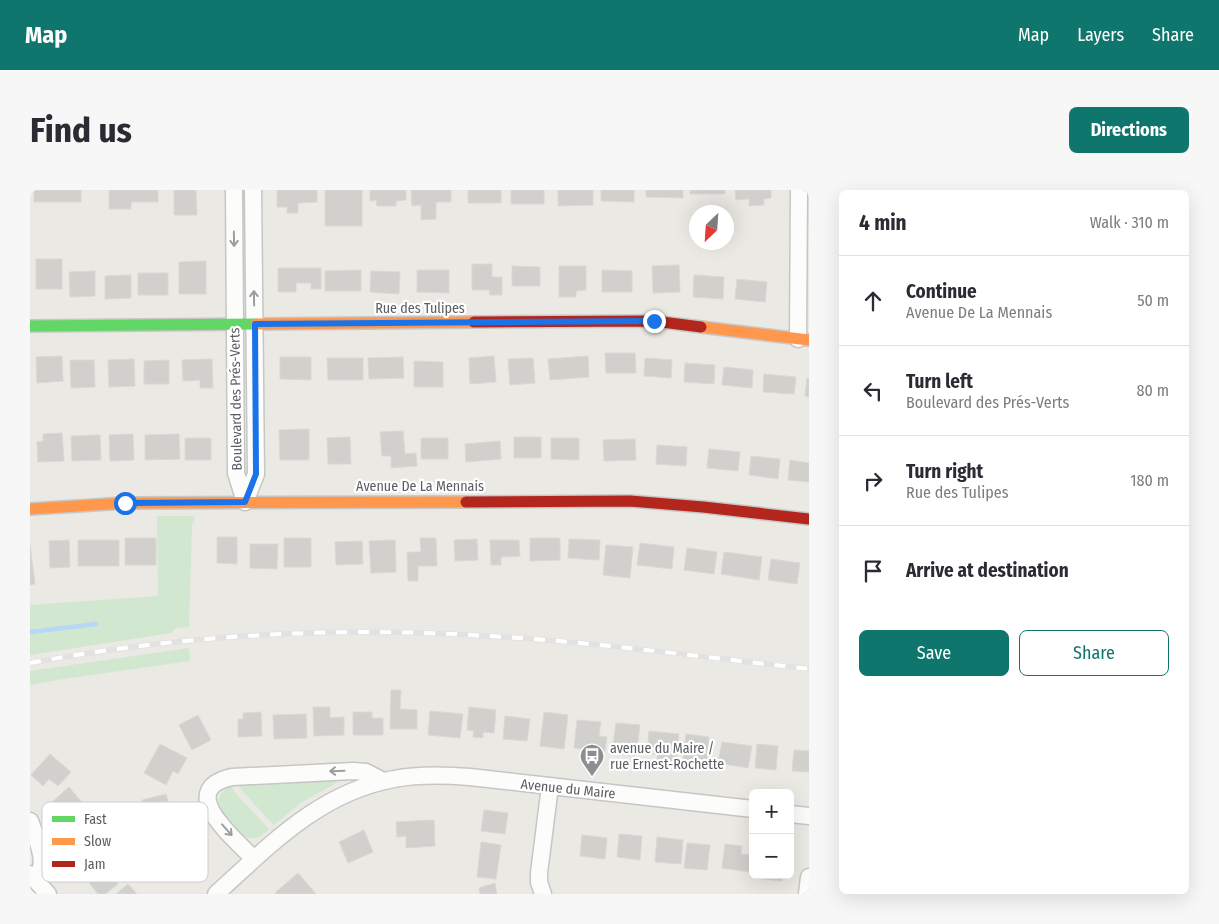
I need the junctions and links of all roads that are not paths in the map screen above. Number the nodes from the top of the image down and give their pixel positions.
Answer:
1 (234, 190) edge
2 (253, 190) edge
3 (799, 190) edge
4 (255, 324) junction
5 (235, 325) junction
6 (30, 326) edge
7 (804, 340) edge
8 (245, 502) junction
9 (30, 509) edge
10 (809, 519) edge
11 (383, 781) junction
12 (550, 786) junction
13 (208, 802) edge
14 (208, 803) edge
15 (749, 810) edge
16 (794, 814) edge
17 (809, 816) edge
18 (30, 821) edge
19 (254, 859) junction
20 (33, 877) edge
21 (809, 877) edge
22 (48, 894) edge
23 (216, 894) edge
24 (543, 894) edge
25 (807, 894) edge

1 -> 5 street, Boulevard des Prés-Verts
4 -> 2 street, Boulevard des Prés-Verts
3 - 7 street
4 - 5 street, Rue des Tulipes
4 - 7 street, Rue des Tulipes
4 - 8 street, Boulevard des Prés-Verts
5 - 6 street, Rue des Tulipes
5 - 8 street, Boulevard des Prés-Verts
8 - 9 street, Avenue De La Mennais
8 - 10 street, Avenue De La Mennais
11 - 12 street, Avenue du Maire
11 -> 13 street
11 - 19 street, Avenue du Maire
12 - 15 street, Avenue du Maire
12 - 24 street
14 -> 19 street
16 - 17 street
18 - 20 street
19 - 23 street, Avenue du Maire
20 - 22 street
21 - 25 street

